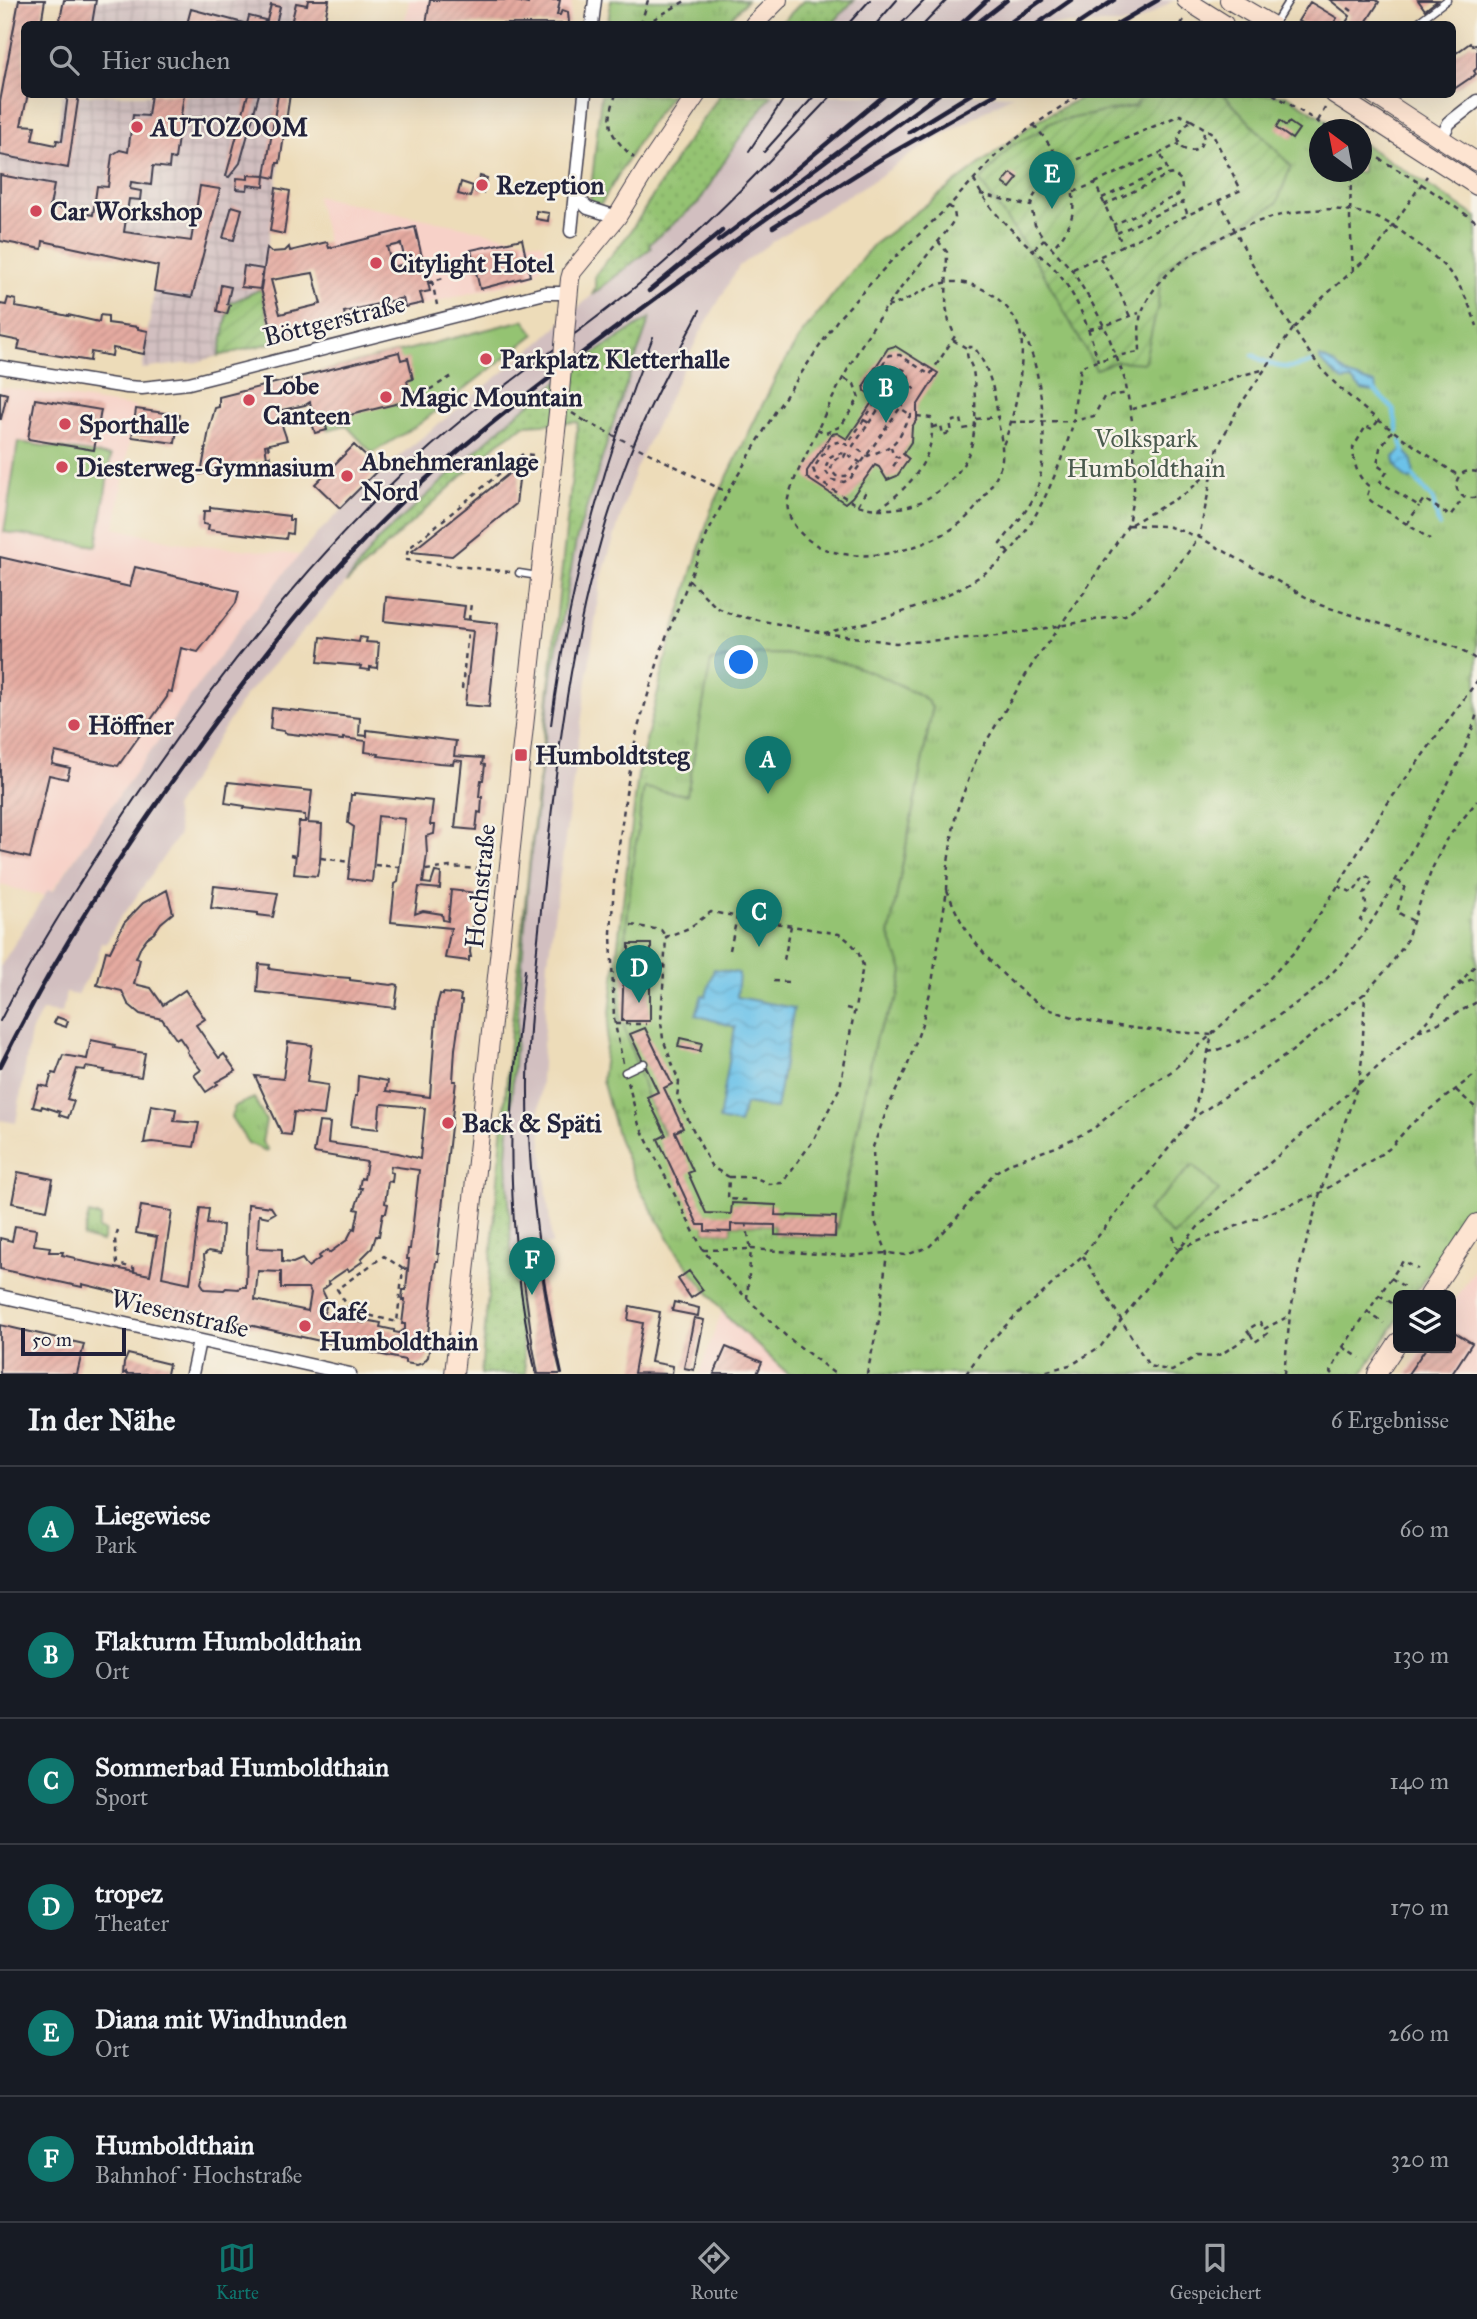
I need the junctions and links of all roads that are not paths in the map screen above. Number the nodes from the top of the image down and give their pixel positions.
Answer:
1 (595, 0) edge
2 (778, 0) edge
3 (1186, 0) edge
4 (1229, 0) edge
5 (1289, 0) edge
6 (1447, 0) edge
7 (592, 21) edge
8 (757, 21) edge
9 (1219, 21) edge
10 (1267, 21) edge
11 (1274, 21) edge
12 (1419, 21) edge
13 (585, 98) edge
14 (694, 98) edge
15 (1379, 98) edge
16 (1330, 101) edge
17 (1477, 101) edge
18 (1441, 139) junction
19 (1430, 155) junction
20 (1477, 162) edge
21 (1476, 183) edge
22 (575, 196) junction
23 (617, 217) junction
24 (571, 231) dead end
25 (568, 293) junction
26 (0, 367) edge
27 (519, 573) road end
28 (540, 576) junction
29 (644, 1063) dead end
30 (625, 1072) road end
31 (1477, 1223) edge
32 (1432, 1290) edge
33 (0, 1296) edge
34 (199, 1341) junction
35 (1393, 1350) edge
36 (192, 1374) edge
37 (350, 1374) edge
38 (454, 1374) edge
39 (1377, 1374) edge

1 - 7 street
2 - 8 street
3 - 9 street
4 - 10 street
5 - 11 lane
6 - 12 lane
13 - 22 street
14 - 23 street
15 - 18 street
16 - 19 street
17 - 18 street
18 - 19 street
18 - 20 street
19 - 21 street
22 - 23 street
22 - 24 street
23 - 25 street
25 - 26 street, Böttgerstraße
25 - 28 street, Hochstraße, bridge
27 - 28 lane
28 - 38 street, Hochstraße
29 - 30 lane
31 - 32 street
33 - 34 street, Wiesenstraße
34 - 36 street
34 - 37 street, Wiesenstraße
35 - 39 street

